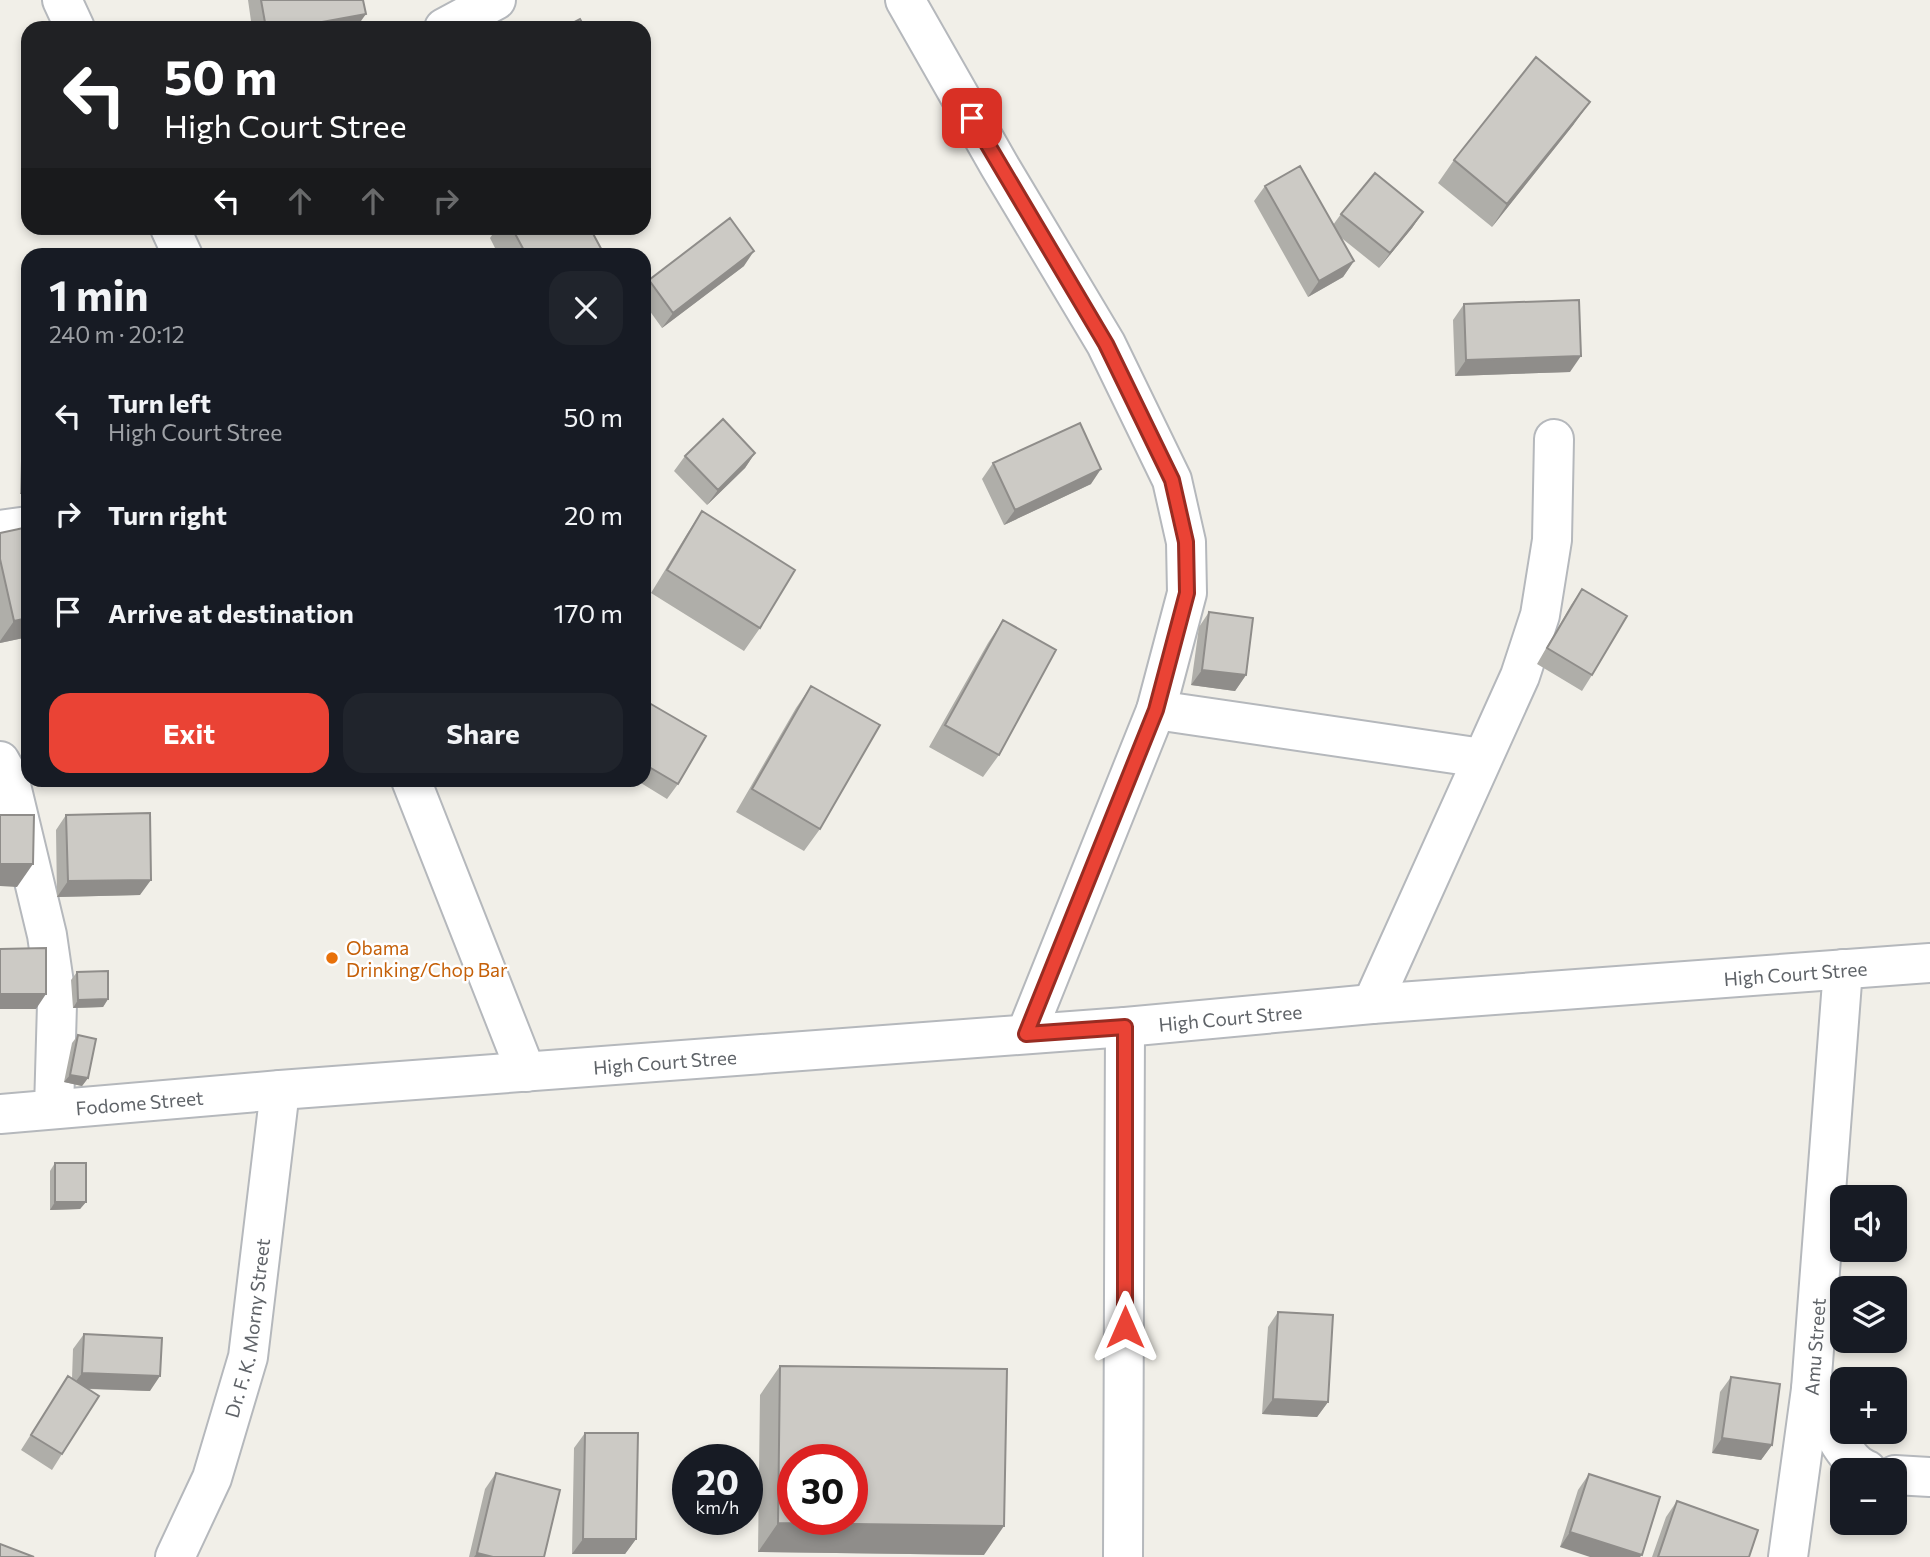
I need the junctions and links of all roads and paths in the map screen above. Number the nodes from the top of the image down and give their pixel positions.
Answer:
1 (62, 0) edge
2 (496, 0) edge
3 (905, 0) edge
4 (72, 21) edge
5 (457, 21) edge
6 (1554, 439) dead end
7 (21, 527) edge
8 (0, 530) edge
9 (1156, 710) junction
10 (1482, 758) junction
11 (0, 761) edge
12 (414, 787) edge
13 (1930, 963) edge
14 (1843, 970) junction
15 (1372, 1004) junction
16 (1125, 1027) junction
17 (1026, 1034) junction
18 (526, 1072) junction
19 (280, 1090) junction
20 (54, 1109) junction
21 (0, 1114) edge
22 (1811, 1389) junction
23 (1849, 1458) edge
24 (1907, 1476) edge
25 (1930, 1477) edge
26 (175, 1557) edge
27 (1123, 1557) edge
28 (1788, 1557) edge

1 - 4 street
2 - 5 street
3 - 9 street
6 - 10 street
7 - 8 street
9 - 10 street
9 - 17 street
10 - 15 street
11 - 20 street
12 - 18 street
13 - 14 street, High Court Stree
14 - 15 street, High Court Stree
14 - 22 street, Amu Street
15 - 16 street, High Court Stree
16 - 17 street, High Court Stree
16 - 27 street
17 - 18 street, High Court Stree
18 - 19 street, High Court Stree
19 - 20 street, Fodome Street
19 - 26 street, Dr. F. K. Morny Street
20 - 21 street, Fodome Street
22 - 23 street
22 - 28 street, Amu Street
24 - 25 street

